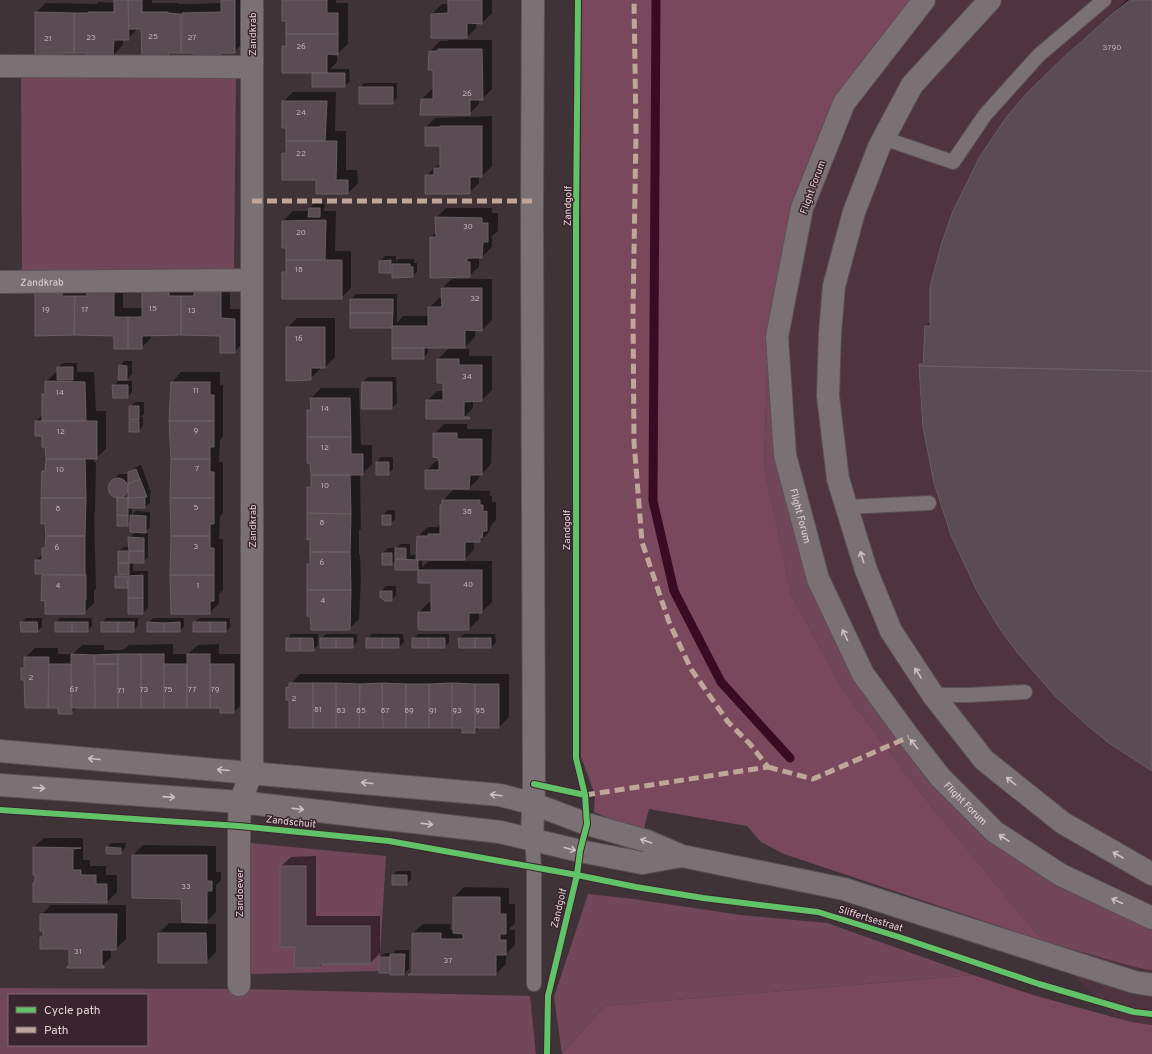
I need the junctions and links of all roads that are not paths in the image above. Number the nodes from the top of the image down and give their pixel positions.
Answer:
1 (252, 0) edge
2 (533, 0) edge
3 (924, 0) edge
4 (990, 0) edge
5 (1104, 0) edge
6 (0, 66) edge
7 (252, 67) junction
8 (883, 138) junction
9 (252, 280) junction
10 (0, 282) edge
11 (928, 503) dead end
12 (847, 507) junction
13 (1025, 692) dead end
14 (933, 695) junction
15 (0, 752) edge
16 (252, 772) junction
17 (0, 786) edge
18 (240, 802) junction
19 (534, 804) junction
20 (532, 839) junction
21 (682, 856) junction
22 (1152, 874) edge
23 (1152, 918) edge
24 (534, 984) dead end
25 (239, 985) dead end
26 (1152, 986) edge

1 - 7 street, Zandkrab
2 - 19 street
23 -> 3 street, Flight Forum
4 - 8 street
5 - 8 lane
6 - 7 street, Zandkrab
7 - 9 street, Zandkrab
8 - 12 street
9 - 10 street, Zandkrab
9 - 16 street, Zandkrab
11 - 12 lane
14 -> 12 street
13 - 14 lane
22 -> 14 street
16 -> 15 street
16 - 18 street, Zandoever
19 -> 16 street
17 -> 18 street, Zandschuit
18 -> 20 street, Zandschuit
18 - 25 street, Zandoever
19 - 20 street
21 -> 19 street, Sliffertsestraat
20 -> 21 street, Sliffertsestraat
20 - 24 lane
21 - 26 street, Sliffertsestraat

